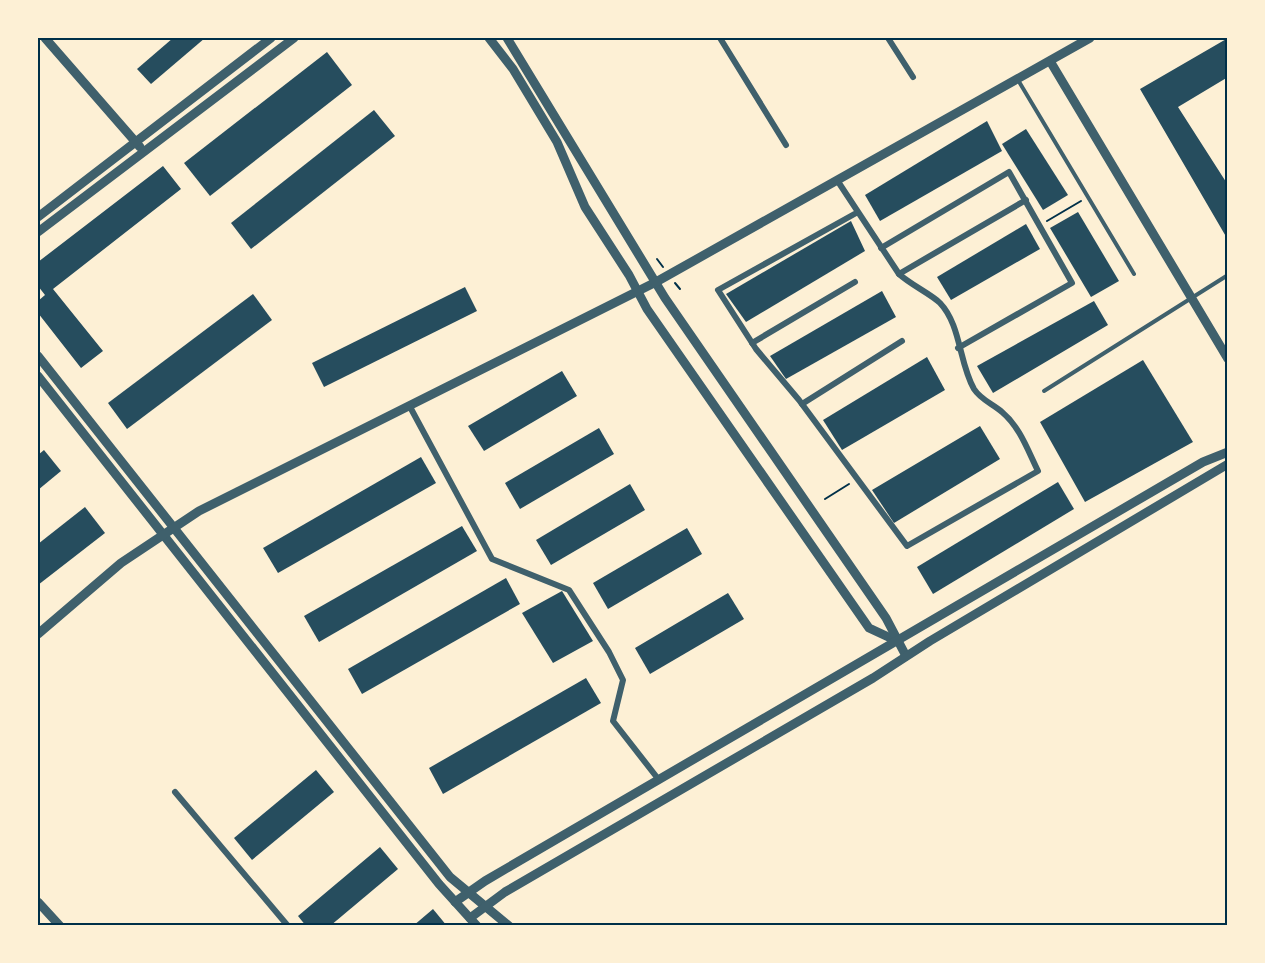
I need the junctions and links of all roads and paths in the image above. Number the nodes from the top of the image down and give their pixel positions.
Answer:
1 (45, 38) edge
2 (271, 38) edge
3 (294, 38) edge
4 (489, 38) edge
5 (507, 38) edge
6 (730, 38) edge
7 (888, 38) edge
8 (1090, 38) edge
9 (721, 40) edge
10 (1077, 41) edge
11 (1050, 61) junction
12 (913, 77) dead end
13 (1018, 79) junction
14 (136, 142) junction
15 (786, 145) dead end
16 (144, 152) junction
17 (837, 180) junction
18 (1088, 197) junction
19 (1026, 200) junction
20 (858, 212) junction
21 (38, 217) edge
22 (1041, 225) junction
23 (38, 232) edge
24 (881, 248) junction
25 (899, 274) junction
26 (1134, 274) dead end
27 (1227, 276) edge
28 (656, 282) junction
29 (855, 282) dead end
30 (1191, 297) junction
31 (902, 341) dead end
32 (752, 343) junction
33 (958, 348) junction
34 (38, 356) edge
35 (1227, 359) edge
36 (38, 376) edge
37 (1044, 391) dead end
38 (802, 404) junction
39 (409, 405) junction
40 (1227, 452) edge
41 (1227, 464) edge
42 (856, 479) junction
43 (825, 499) dead end
44 (172, 527) junction
45 (38, 634) edge
46 (897, 641) junction
47 (906, 656) junction
48 (659, 780) junction
49 (175, 792) dead end
50 (469, 892) junction
51 (38, 902) edge
52 (455, 902) junction
53 (486, 906) junction
54 (473, 922) edge
55 (60, 926) edge
56 (288, 926) edge
57 (509, 926) edge

1 - 14 street
2 - 14 street
3 - 16 street
4 - 46 street
5 - 28 street
6 - 9 street
7 - 12 street
8 - 10 street
9 - 15 street
10 - 11 street
11 - 13 street
11 - 30 street
13 - 17 street
13 - 18 lane
14 - 16 street
14 - 21 street
16 - 23 street
17 - 20 street
17 - 28 street
18 - 22 path
18 - 26 lane
19 - 22 street
19 - 24 street
19 - 25 street
20 - 24 street
20 - 32 street
22 - 33 street
24 - 25 street
25 - 33 street
27 - 30 lane
28 - 39 street
28 - 46 street
29 - 32 street
30 - 35 street
30 - 37 lane
31 - 38 street
32 - 38 street
33 - 42 street
34 - 44 street
36 - 52 street
38 - 42 street
39 - 44 street
39 - 48 street
40 - 46 street
41 - 47 street
42 - 43 path
44 - 45 street
44 - 50 street
46 - 47 street
46 - 48 street
47 - 53 street
48 - 50 street
49 - 56 street
50 - 52 street
50 - 53 street
51 - 55 street
52 - 54 street
53 - 54 street
53 - 57 street

